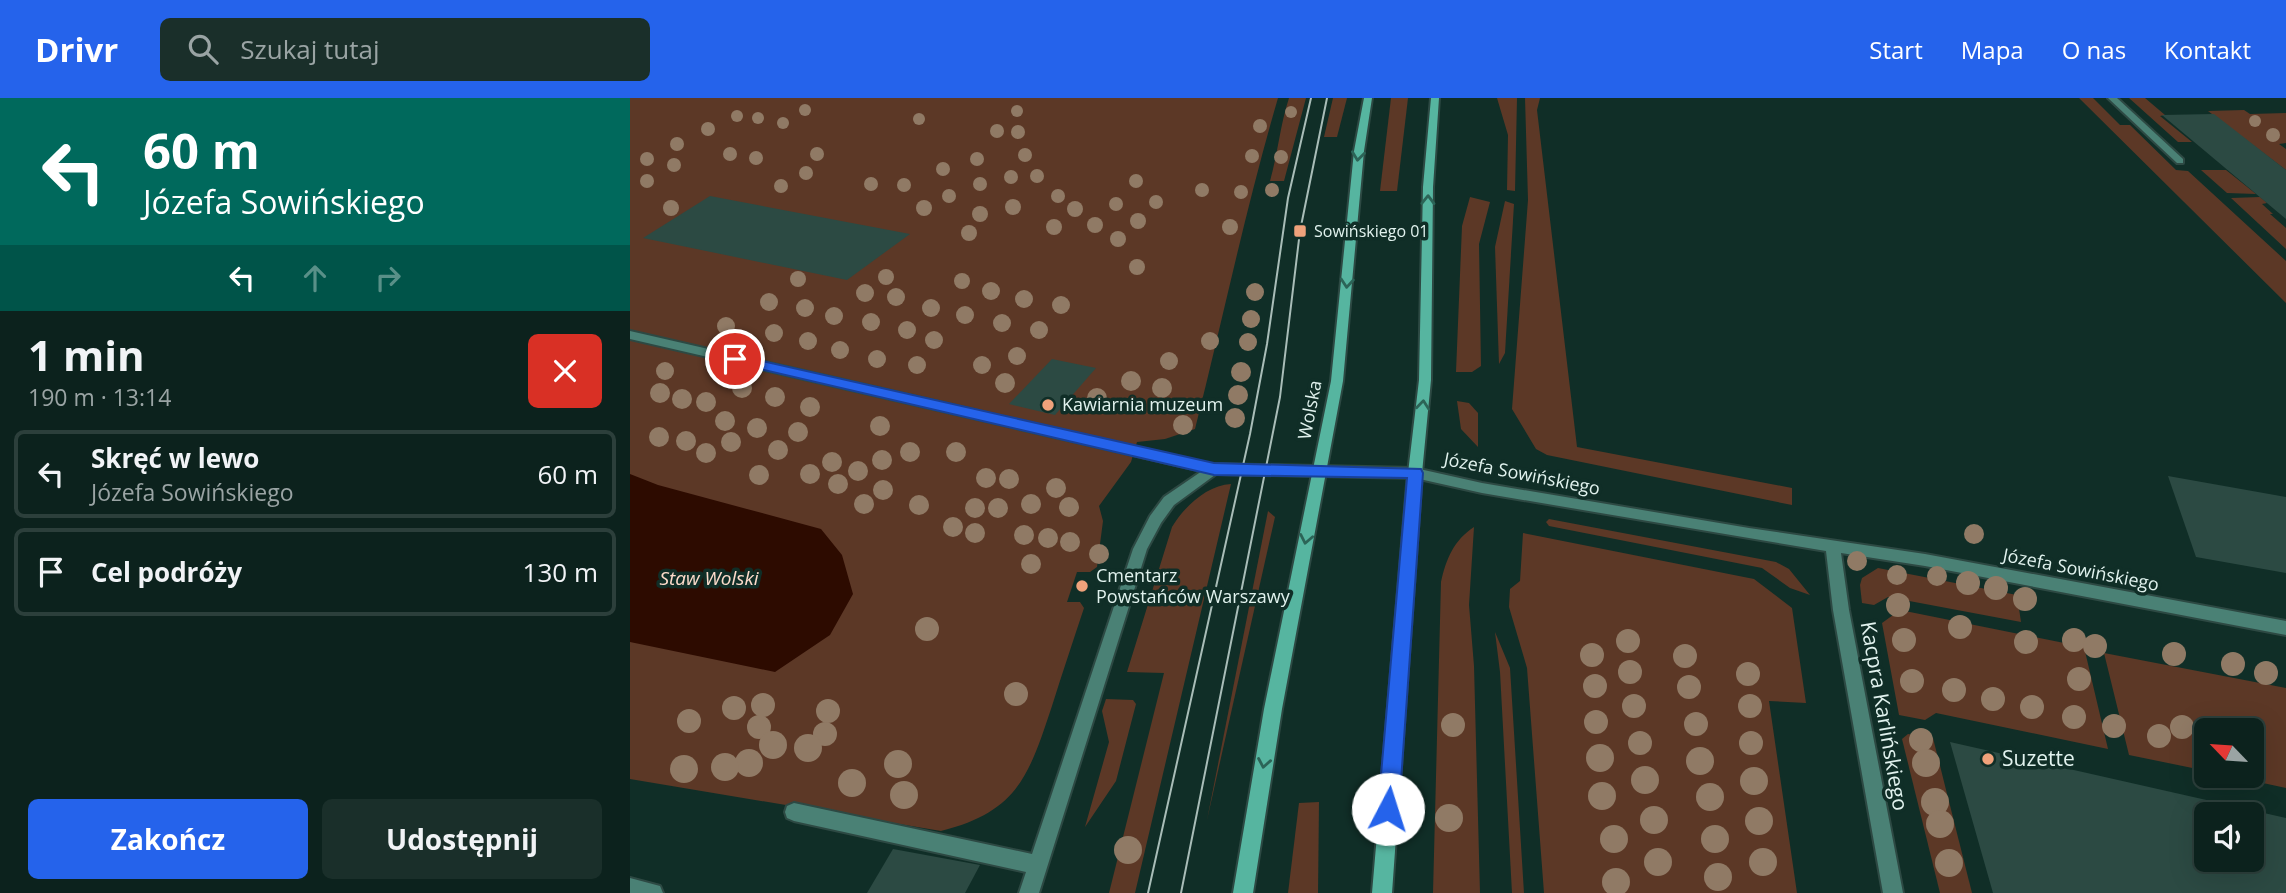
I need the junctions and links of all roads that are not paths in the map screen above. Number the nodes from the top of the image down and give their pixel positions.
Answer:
1 (1368, 98) edge
2 (1435, 98) edge
3 (2112, 98) edge
4 (2180, 161) dead end
5 (630, 335) edge
6 (1214, 469) junction
7 (1319, 472) junction
8 (1415, 473) junction
9 (1833, 546) junction
10 (2286, 628) edge
11 (794, 812) dead end
12 (1038, 866) junction
13 (630, 888) edge
14 (653, 893) edge
15 (1029, 893) edge
16 (1243, 893) edge
17 (1382, 893) edge
18 (1893, 893) edge

1 -> 7 main road, Wolska
8 -> 2 main road
3 - 4 street
5 - 6 street, Józefa Sowińskiego
6 - 7 street, Józefa Sowińskiego
6 - 12 street
7 - 8 street, Józefa Sowińskiego
7 -> 16 main road, Wolska
8 - 9 street, Józefa Sowińskiego
8 - 17 main road
9 - 10 street, Józefa Sowińskiego
9 - 18 street, Kacpra Karlińskiego
11 - 12 street
12 - 15 street
13 - 14 street

